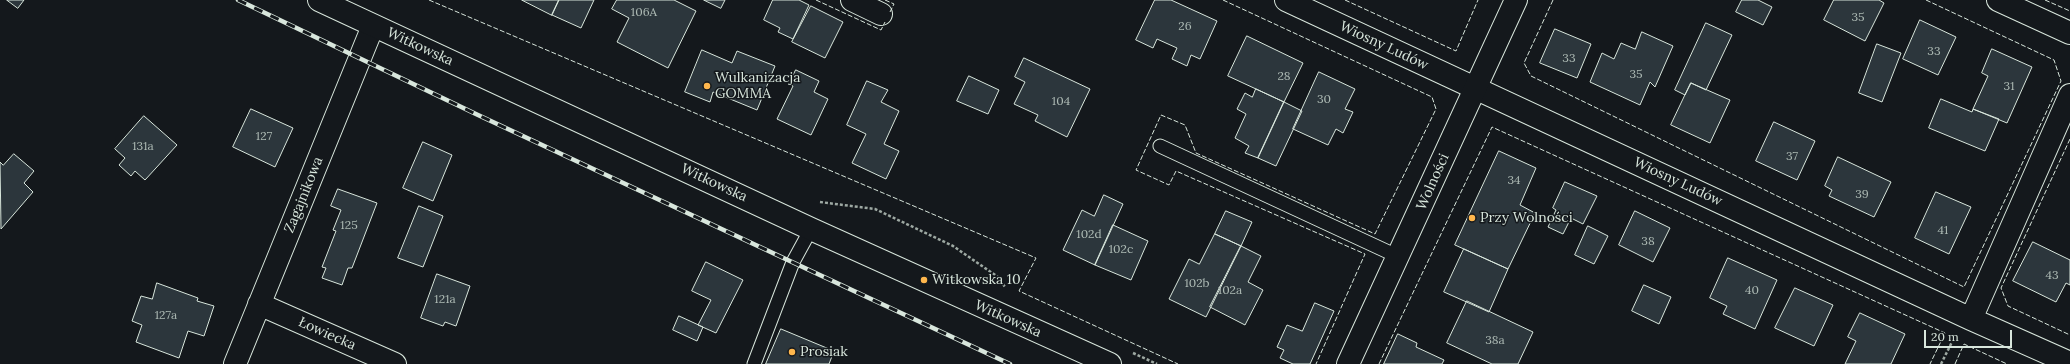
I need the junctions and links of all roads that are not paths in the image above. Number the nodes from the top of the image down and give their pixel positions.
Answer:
1 (319, 0) edge
2 (852, 0) edge
3 (1286, 0) edge
4 (1516, 0) edge
5 (1998, 0) edge
6 (881, 14) dead end
7 (373, 26) junction
8 (2070, 33) edge
9 (1475, 88) junction
10 (2070, 95) edge
11 (1160, 146) dead end
12 (811, 229) junction
13 (1399, 257) junction
14 (259, 304) junction
15 (1971, 319) junction
16 (2070, 363) edge
17 (235, 364) edge
18 (395, 364) edge
19 (754, 364) edge
20 (1110, 364) edge
21 (1348, 364) edge

1 - 7 street, Witkowska
2 - 6 street
3 - 9 street, Wiosny Ludów
4 - 9 street, Wolności
5 - 8 street
7 - 12 street, Witkowska
7 - 14 street, Zagajnikowa
9 - 13 street, Wolności
9 - 15 street, Wiosny Ludów
10 - 15 street
11 - 13 lane
12 - 19 lane
12 - 20 street, Witkowska
13 - 21 street, Wolności
14 - 17 street, Zagajnikowa
14 - 18 street, Łowiecka
15 - 16 street, Wiosny Ludów

